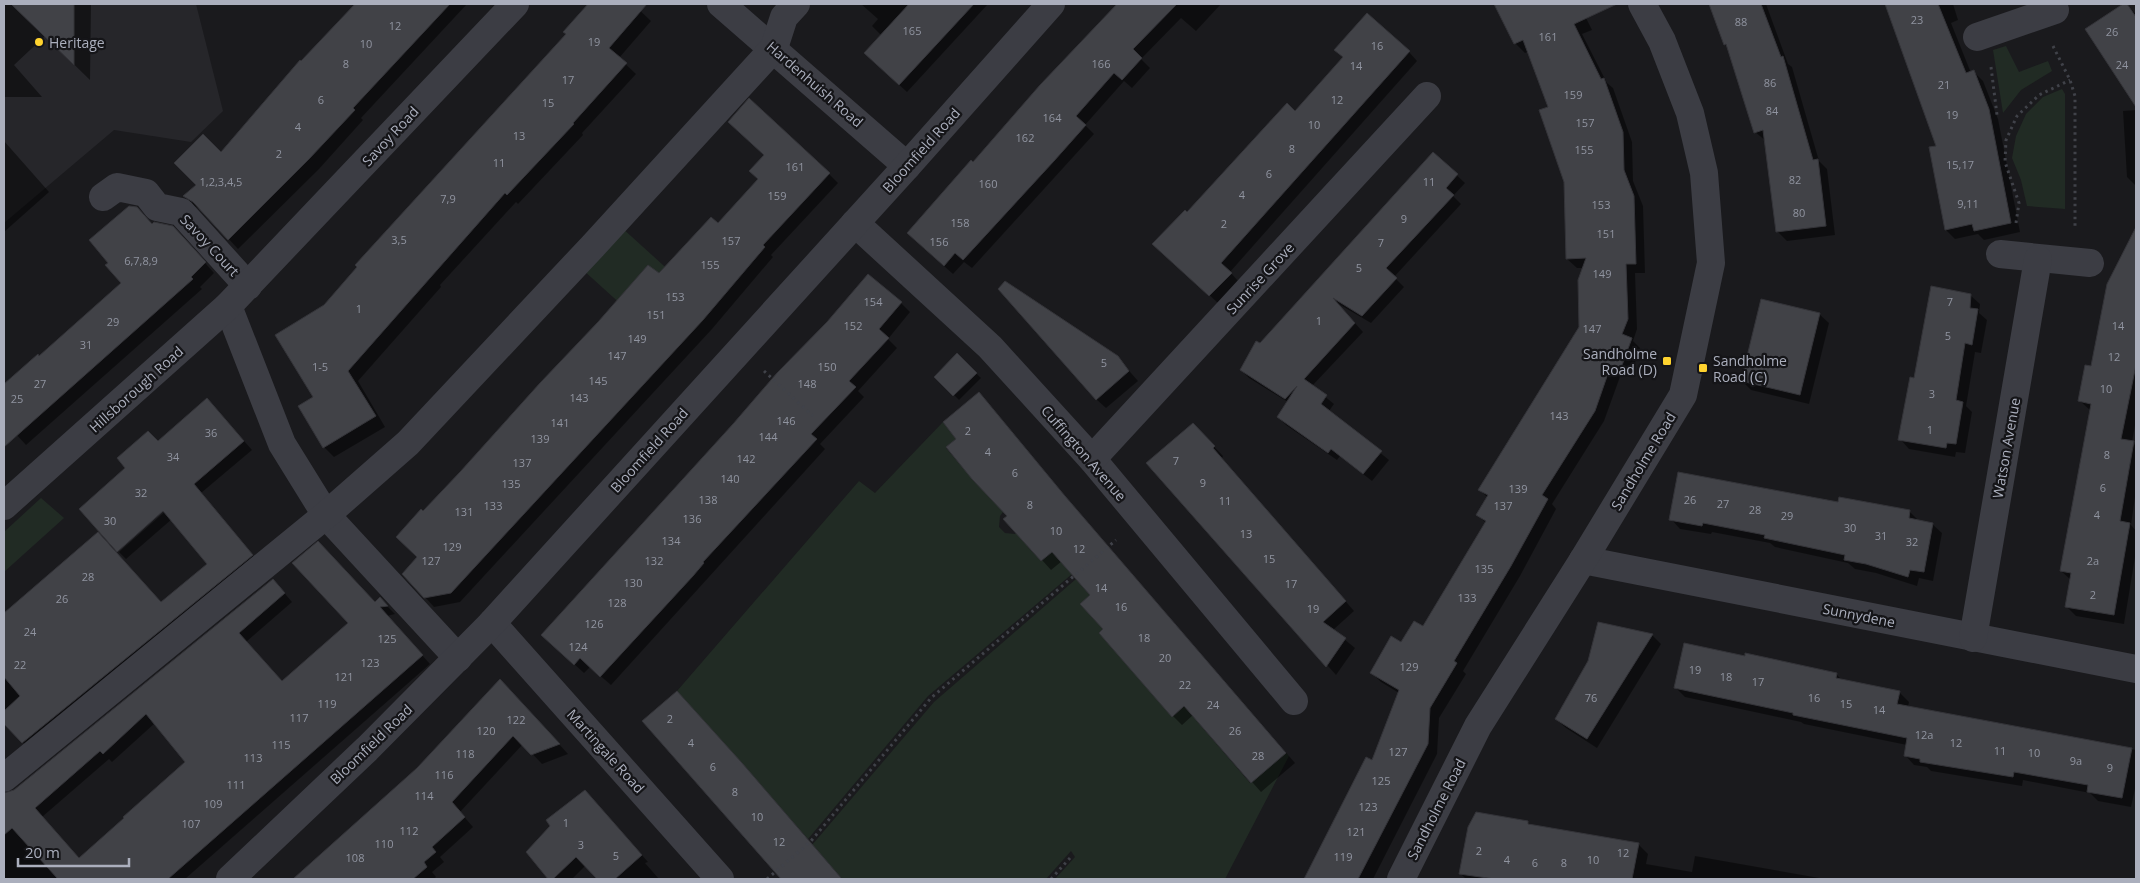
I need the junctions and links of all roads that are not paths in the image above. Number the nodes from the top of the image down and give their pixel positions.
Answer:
1 (515, 4) edge
2 (721, 4) edge
3 (796, 4) edge
4 (1051, 4) edge
5 (1642, 4) edge
6 (2031, 13) edge
7 (1982, 35) road end
8 (774, 48) junction
9 (1428, 96) dead end
10 (907, 166) junction
11 (103, 198) dead end
12 (855, 223) junction
13 (2082, 262) road end
14 (256, 277) junction
15 (228, 306) junction
16 (1092, 459) junction
17 (4, 506) edge
18 (326, 515) junction
19 (1583, 560) junction
20 (492, 622) junction
21 (1973, 638) junction
22 (458, 658) junction
23 (2136, 669) edge
24 (1294, 701) dead end
25 (4, 778) edge
26 (230, 879) edge
27 (720, 879) edge
28 (1401, 879) edge

1 - 14 street, Savoy Road
2 - 8 street, Hardenhuish Road
3 - 8 street
4 - 10 street, Bloomfield Road
5 - 19 street, Sandholme Road
6 - 7 street
8 - 10 street, Hardenhuish Road
8 - 18 street
9 - 16 street, Sunrise Grove
10 - 12 street, Bloomfield Road
11 - 14 street, Savoy Court
12 - 16 street, Cuffington Avenue
12 - 20 street, Bloomfield Road
13 - 21 street, Watson Avenue
14 - 15 street, Hillsborough Road
15 - 17 street, Hillsborough Road
15 - 18 street
16 - 24 street, Cuffington Avenue
18 - 22 street
18 - 25 street
19 - 21 street, Sunnydene
19 - 28 street, Sandholme Road
20 - 22 street, Bloomfield Road
20 - 27 street, Martingale Road
21 - 23 street, Sunnydene
22 - 26 street, Bloomfield Road

